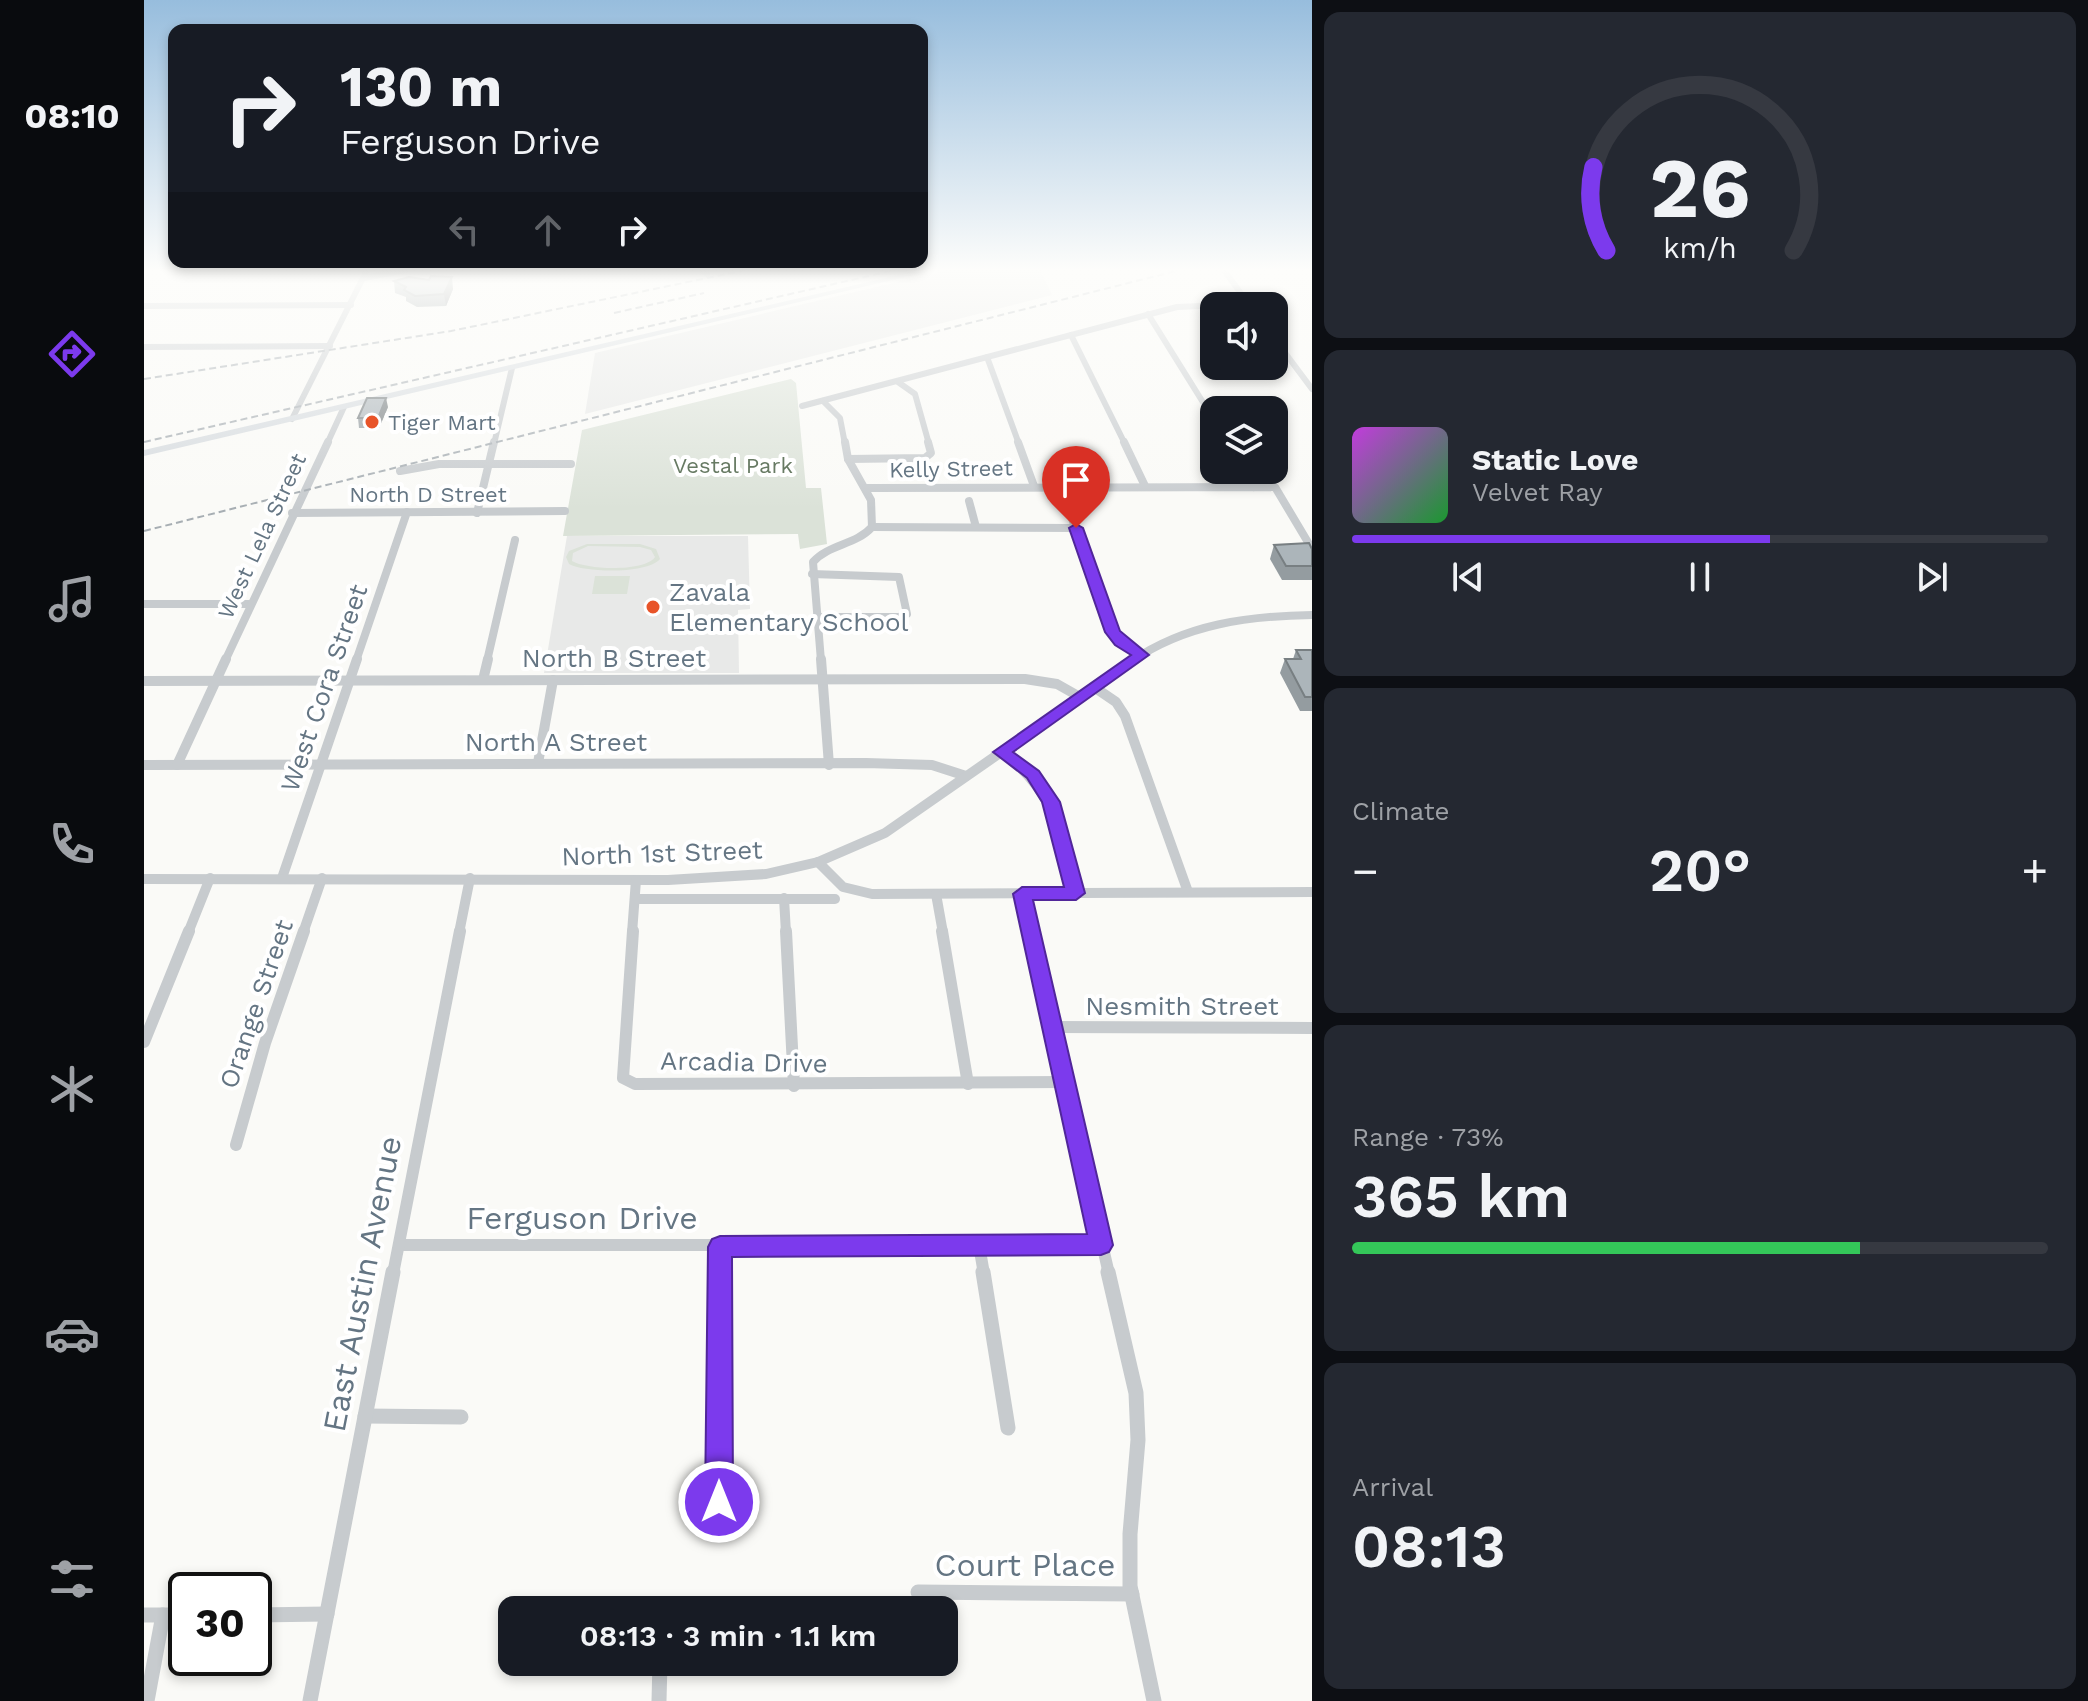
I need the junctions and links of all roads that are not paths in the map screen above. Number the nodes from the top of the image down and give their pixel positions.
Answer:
1 (328, 349) edge
2 (592, 349) edge
3 (1016, 349) edge
4 (1078, 349) edge
5 (1170, 349) edge
6 (987, 357) junction
7 (1288, 357) edge
8 (512, 368) junction
9 (896, 381) junction
10 (1312, 389) edge
11 (1200, 398) edge
12 (823, 401) junction
13 (802, 406) dead end
14 (344, 407) junction
15 (292, 419) junction
16 (144, 453) edge
17 (848, 459) junction
18 (571, 464) dead end
19 (489, 465) junction
20 (400, 471) dead end
21 (1252, 484) edge
22 (1034, 486) junction
23 (1145, 486) junction
24 (1254, 487) junction
25 (866, 488) junction
26 (969, 501) dead end
27 (1066, 502) dead end
28 (565, 511) dead end
29 (407, 512) junction
30 (292, 513) junction
31 (477, 513) junction
32 (872, 527) junction
33 (976, 527) junction
34 (1076, 528) junction
35 (515, 540) dead end
36 (1312, 549) edge
37 (812, 574) junction
38 (144, 604) edge
39 (250, 604) junction
40 (1312, 615) edge
41 (816, 617) junction
42 (1141, 655) junction
43 (215, 680) junction
44 (350, 680) junction
45 (483, 680) junction
46 (553, 680) junction
47 (821, 680) junction
48 (144, 681) edge
49 (1094, 687) junction
50 (1080, 697) junction
51 (1001, 752) junction
52 (538, 763) junction
53 (144, 765) edge
54 (177, 765) junction
55 (321, 765) junction
56 (829, 765) junction
57 (966, 776) junction
58 (818, 862) junction
59 (210, 878) junction
60 (282, 878) junction
61 (322, 878) junction
62 (470, 878) junction
63 (144, 879) edge
64 (636, 880) junction
65 (1188, 892) junction
66 (1312, 892) edge
67 (1076, 893) junction
68 (936, 894) junction
69 (1022, 894) junction
70 (784, 898) junction
71 (635, 899) junction
72 (835, 899) dead end
73 (1052, 1027) junction
74 (1312, 1028) edge
75 (144, 1042) edge
76 (1064, 1082) junction
77 (968, 1084) junction
78 (794, 1086) junction
79 (236, 1145) dead end
80 (399, 1245) junction
81 (979, 1245) junction
82 (1101, 1245) junction
83 (720, 1247) junction
84 (365, 1416) junction
85 (461, 1417) dead end
86 (1008, 1428) dead end
87 (719, 1534) dead end
88 (918, 1592) dead end
89 (1132, 1594) junction
90 (327, 1614) junction
91 (144, 1615) edge
92 (163, 1615) junction
93 (168, 1615) edge
94 (272, 1615) edge
95 (660, 1676) edge
96 (147, 1701) edge
97 (310, 1701) edge
98 (659, 1701) edge
99 (1154, 1701) edge

1 - 15 street
2 - 8 main road
3 - 6 street
4 - 23 street
5 - 11 street
6 - 9 street
6 - 22 street
7 - 10 street
8 - 14 main road
8 - 19 street
9 - 12 street
9 - 17 street
12 - 13 street
12 - 17 street
14 - 15 main road
14 - 30 street, West Lela Street
15 - 16 main road
17 - 25 street
18 - 19 street
19 - 20 street
19 - 31 street
21 - 24 street
22 - 23 street, Kelly Street
22 - 25 street, Kelly Street
23 - 24 street, Kelly Street
24 - 36 street, Kelly Street
25 - 32 street
26 - 33 street
27 - 34 street
28 - 31 street, North D Street
29 - 30 street, North D Street
29 - 31 street, North D Street
29 - 44 street, West Cora Street
30 - 39 street, West Lela Street
32 - 33 street
32 - 37 street
33 - 34 street
34 - 42 street
35 - 45 street
37 - 41 street
37 - 41 street
38 - 39 street
39 - 43 street, West Lela Street
40 - 42 street, North 1st Street
41 - 47 street
42 - 49 street, North 1st Street
43 - 44 street, North B Street
43 - 48 street, North B Street
43 - 54 street, West Lela Street
44 - 45 street, North B Street
44 - 55 street, West Cora Street
45 - 46 street, North B Street
46 - 47 street, North B Street
46 - 52 street
47 - 50 street, North B Street
47 - 56 street
49 - 50 street, North 1st Street
49 - 65 street
50 - 51 street, North 1st Street
51 - 57 street, North 1st Street
51 - 67 street
52 - 55 street, North A Street
52 - 56 street, North A Street
53 - 54 street, North A Street
54 - 55 street, North A Street
55 - 60 street, West Cora Street
56 - 57 street, North A Street
57 - 58 street, North 1st Street
58 - 64 street, North 1st Street
58 - 68 street
59 - 60 street, North 1st Street
59 - 63 street, North 1st Street
59 - 75 street
60 - 61 street, North 1st Street
61 - 62 street, North 1st Street
61 - 79 street, Orange Street
62 - 64 street, North 1st Street
62 - 80 street, East Austin Avenue
64 - 71 street, Arcadia Drive
65 - 66 street
65 - 67 street
67 - 69 street
68 - 69 street
68 - 77 street
69 - 73 street
70 - 71 street
70 - 72 street
70 - 78 street
71 - 78 street, Arcadia Drive
73 - 74 street, Nesmith Street
73 - 76 street
76 - 77 street, Arcadia Drive
76 - 82 street
77 - 78 street, Arcadia Drive
80 - 83 street, Ferguson Drive
80 - 84 street, East Austin Avenue
81 - 82 street, Ferguson Drive
81 - 83 street, Ferguson Drive
81 - 86 street
82 - 89 street
83 - 87 street
84 - 85 street
84 - 90 street, East Austin Avenue
88 - 89 street, Court Place
89 - 99 street
90 - 94 street
90 - 97 street, East Austin Avenue
91 - 92 street
92 - 93 street
92 - 96 street
95 - 98 street

